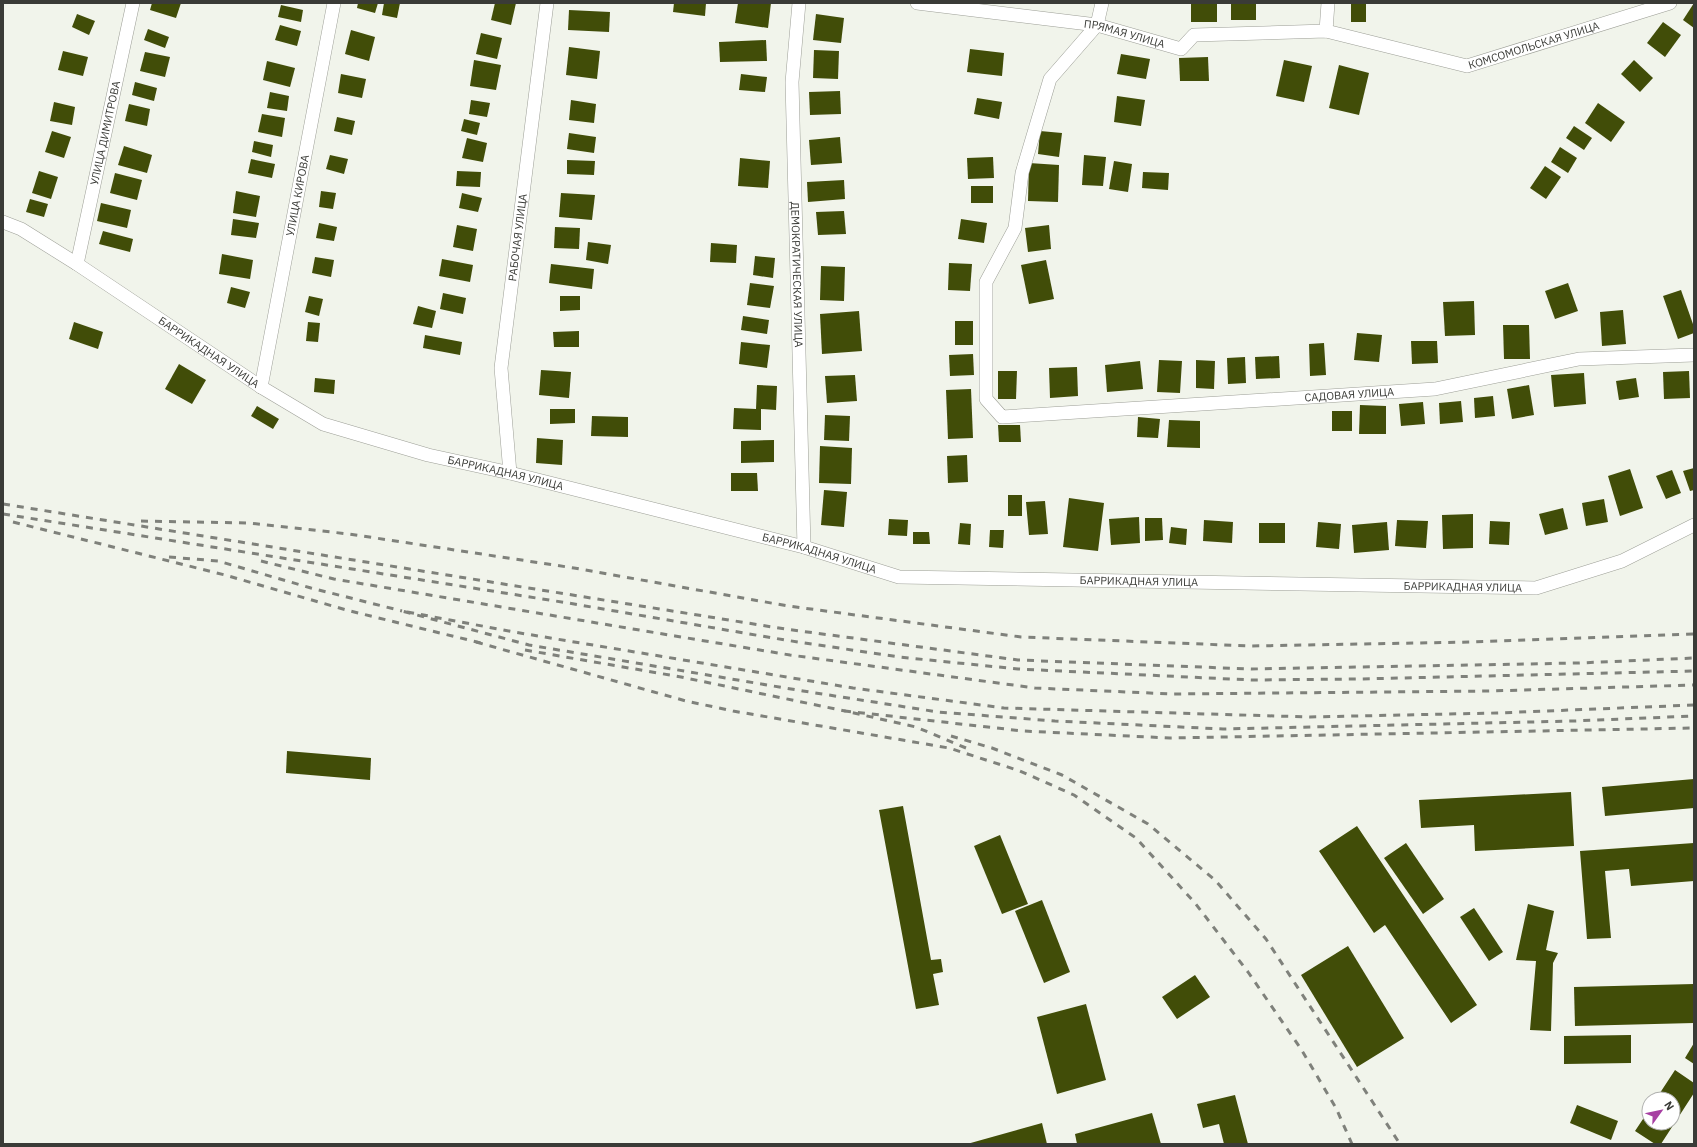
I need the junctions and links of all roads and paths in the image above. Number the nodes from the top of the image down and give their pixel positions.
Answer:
1 (134, 3) edge
2 (334, 3) edge
3 (547, 3) edge
4 (799, 3) edge
5 (917, 3) edge
6 (1102, 3) edge
7 (1328, 3) edge
8 (1670, 3) edge
9 (1096, 25) junction
10 (1326, 31) junction
11 (3, 222) edge
12 (77, 264) junction
13 (1694, 355) edge
14 (261, 387) junction
15 (510, 473) junction
16 (1694, 525) edge
17 (804, 547) junction

1 - 12 street, УЛИЦА ДИМИТРОВА
2 - 14 street, УЛИЦА КИРОВА
3 - 15 street, РАБОЧАЯ УЛИЦА
4 - 17 street, ДЕМОКРАТИЧЕСКАЯ УЛИЦА
5 - 9 street, ПРЯМАЯ УЛИЦА
6 - 9 street
7 - 10 street
8 - 10 street, КОМСОМОЛЬСКАЯ УЛИЦА
9 - 10 street, ПРЯМАЯ УЛИЦА
9 - 13 street, САДОВАЯ УЛИЦА
11 - 12 street, БАРРИКАДНАЯ УЛИЦА
12 - 14 street, БАРРИКАДНАЯ УЛИЦА
14 - 15 street, БАРРИКАДНАЯ УЛИЦА
15 - 17 street, БАРРИКАДНАЯ УЛИЦА
16 - 17 street, БАРРИКАДНАЯ УЛИЦА

